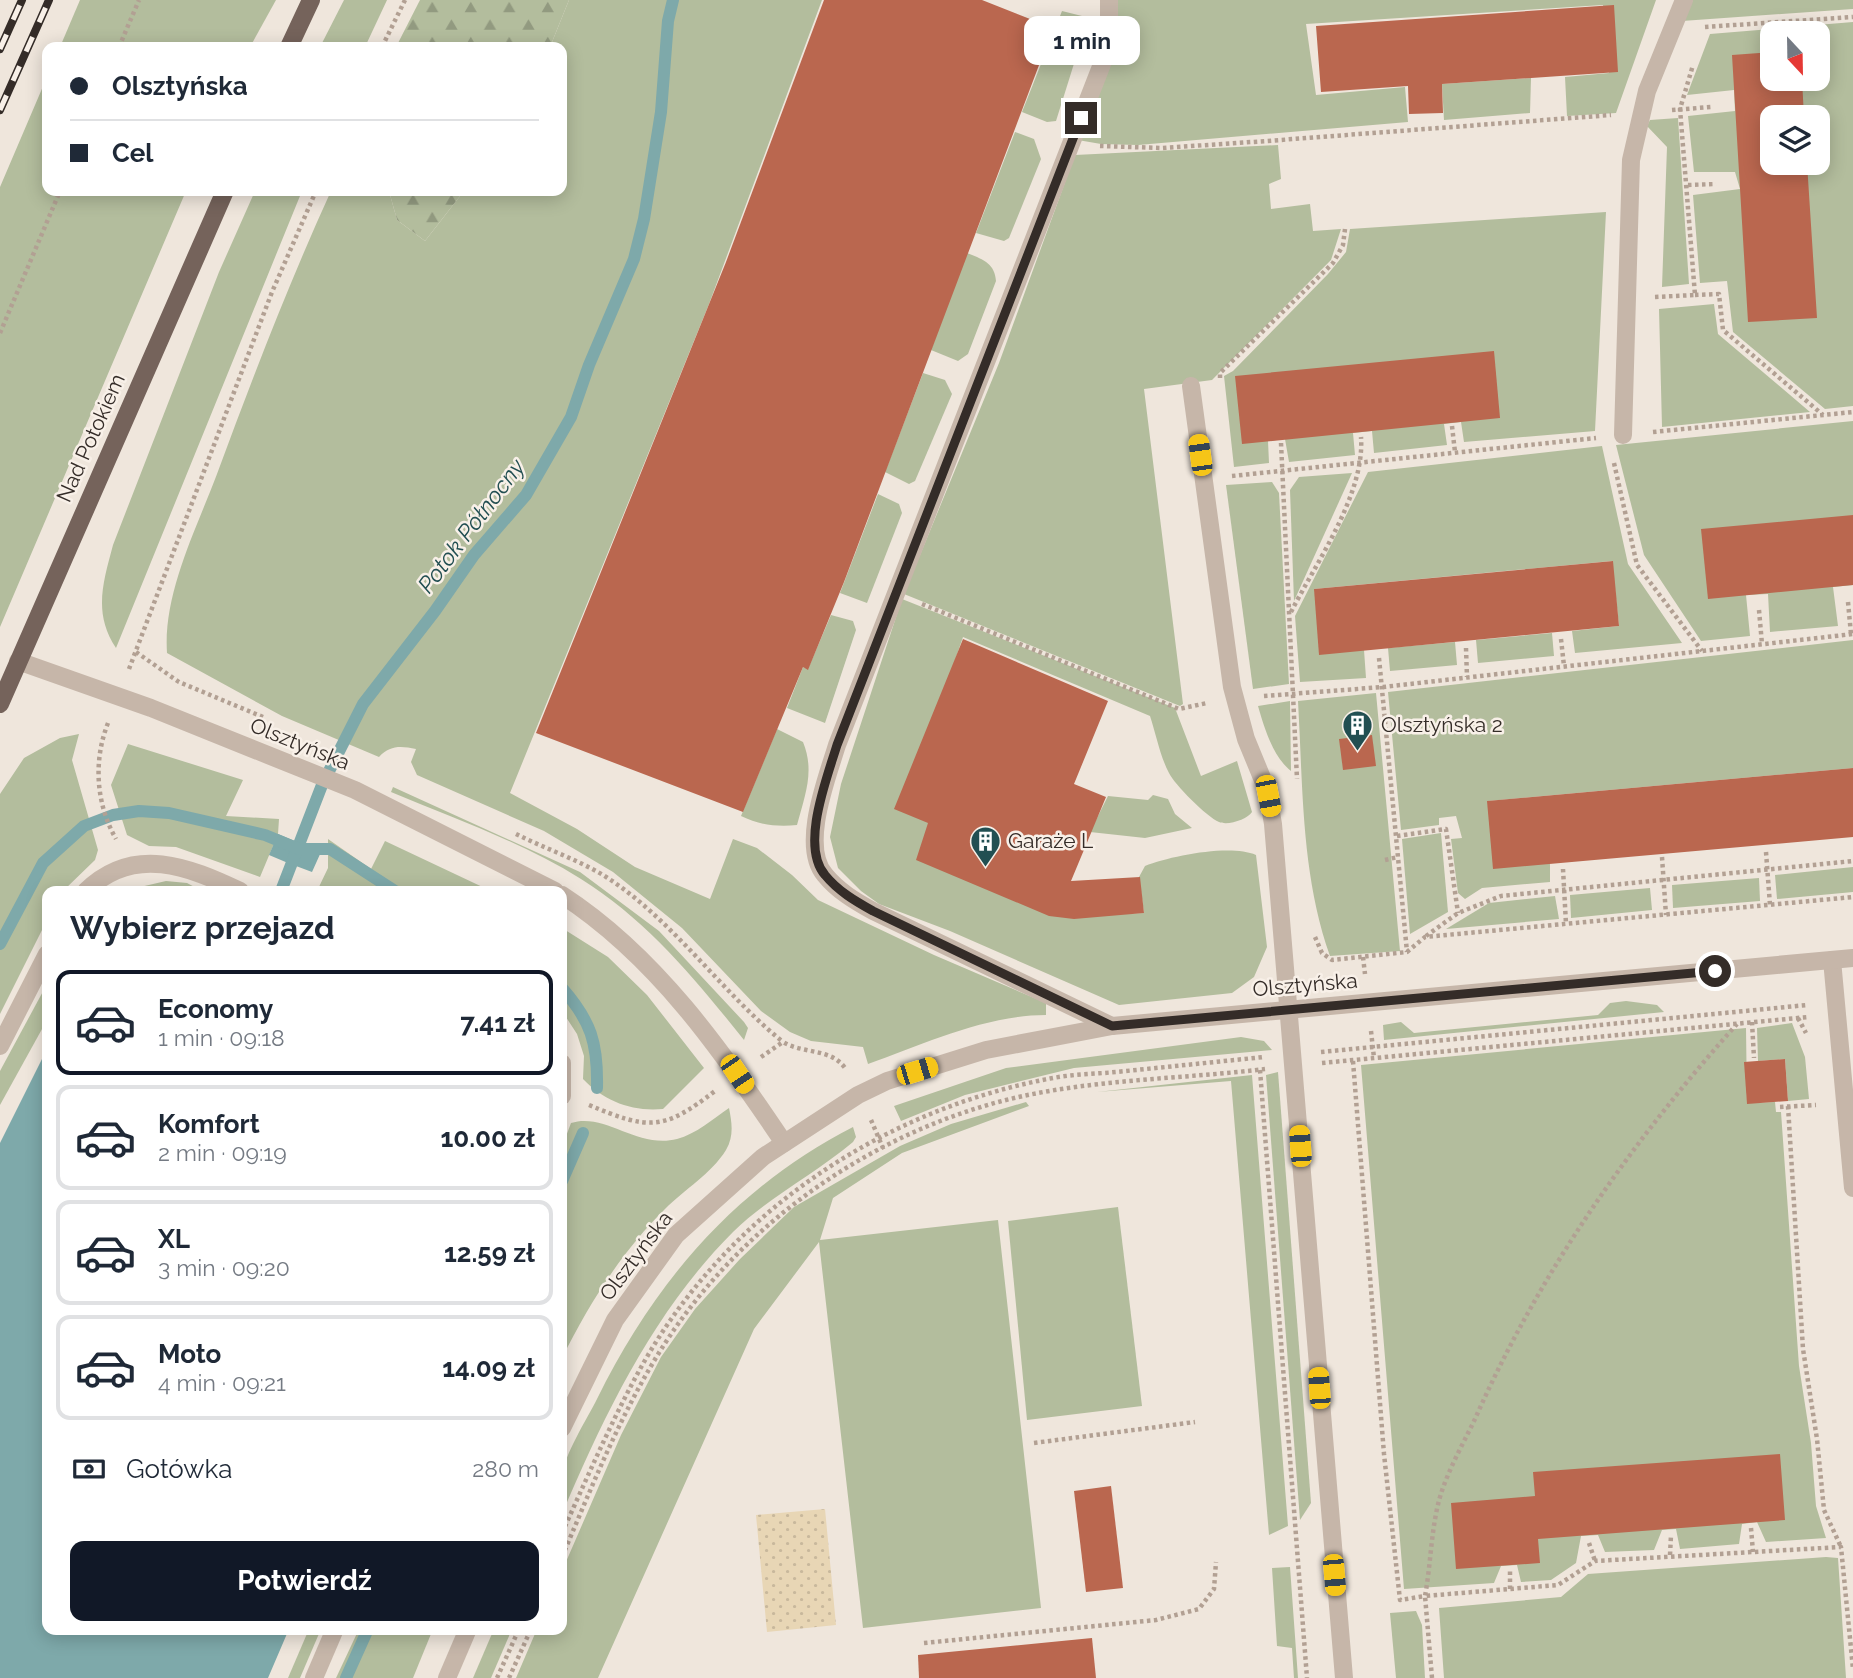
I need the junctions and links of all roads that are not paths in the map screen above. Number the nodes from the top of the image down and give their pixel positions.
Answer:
1 (311, 0) edge
2 (1109, 0) edge
3 (1684, 0) edge
4 (291, 42) edge
5 (223, 196) edge
6 (1191, 386) dead end
7 (1623, 435) road end
8 (18, 661) junction
9 (0, 704) edge
10 (93, 886) edge
11 (229, 886) edge
12 (545, 886) edge
13 (567, 898) edge
14 (1853, 958) edge
15 (1832, 960) junction
16 (42, 964) edge
17 (1291, 1009) junction
18 (1112, 1026) junction
19 (0, 1046) edge
20 (784, 1143) junction
21 (1853, 1188) edge
22 (567, 1418) edge
23 (332, 1635) edge
24 (465, 1635) edge
25 (314, 1678) edge
26 (447, 1678) edge
27 (1344, 1678) edge

1 - 4 main road
2 - 18 street
3 - 7 street
5 - 8 main road, Nad Potokiem
6 - 17 street
8 - 9 main road, Nad Potokiem
8 - 12 street, Olsztyńska
10 - 11 street
13 - 20 street
14 - 15 street, Olsztyńska
15 - 17 street, Olsztyńska
15 - 21 street
16 - 19 street
17 - 18 street, Olsztyńska
17 - 27 street
18 - 20 street, Olsztyńska
20 - 22 street, Olsztyńska
23 - 25 street
24 - 26 street

